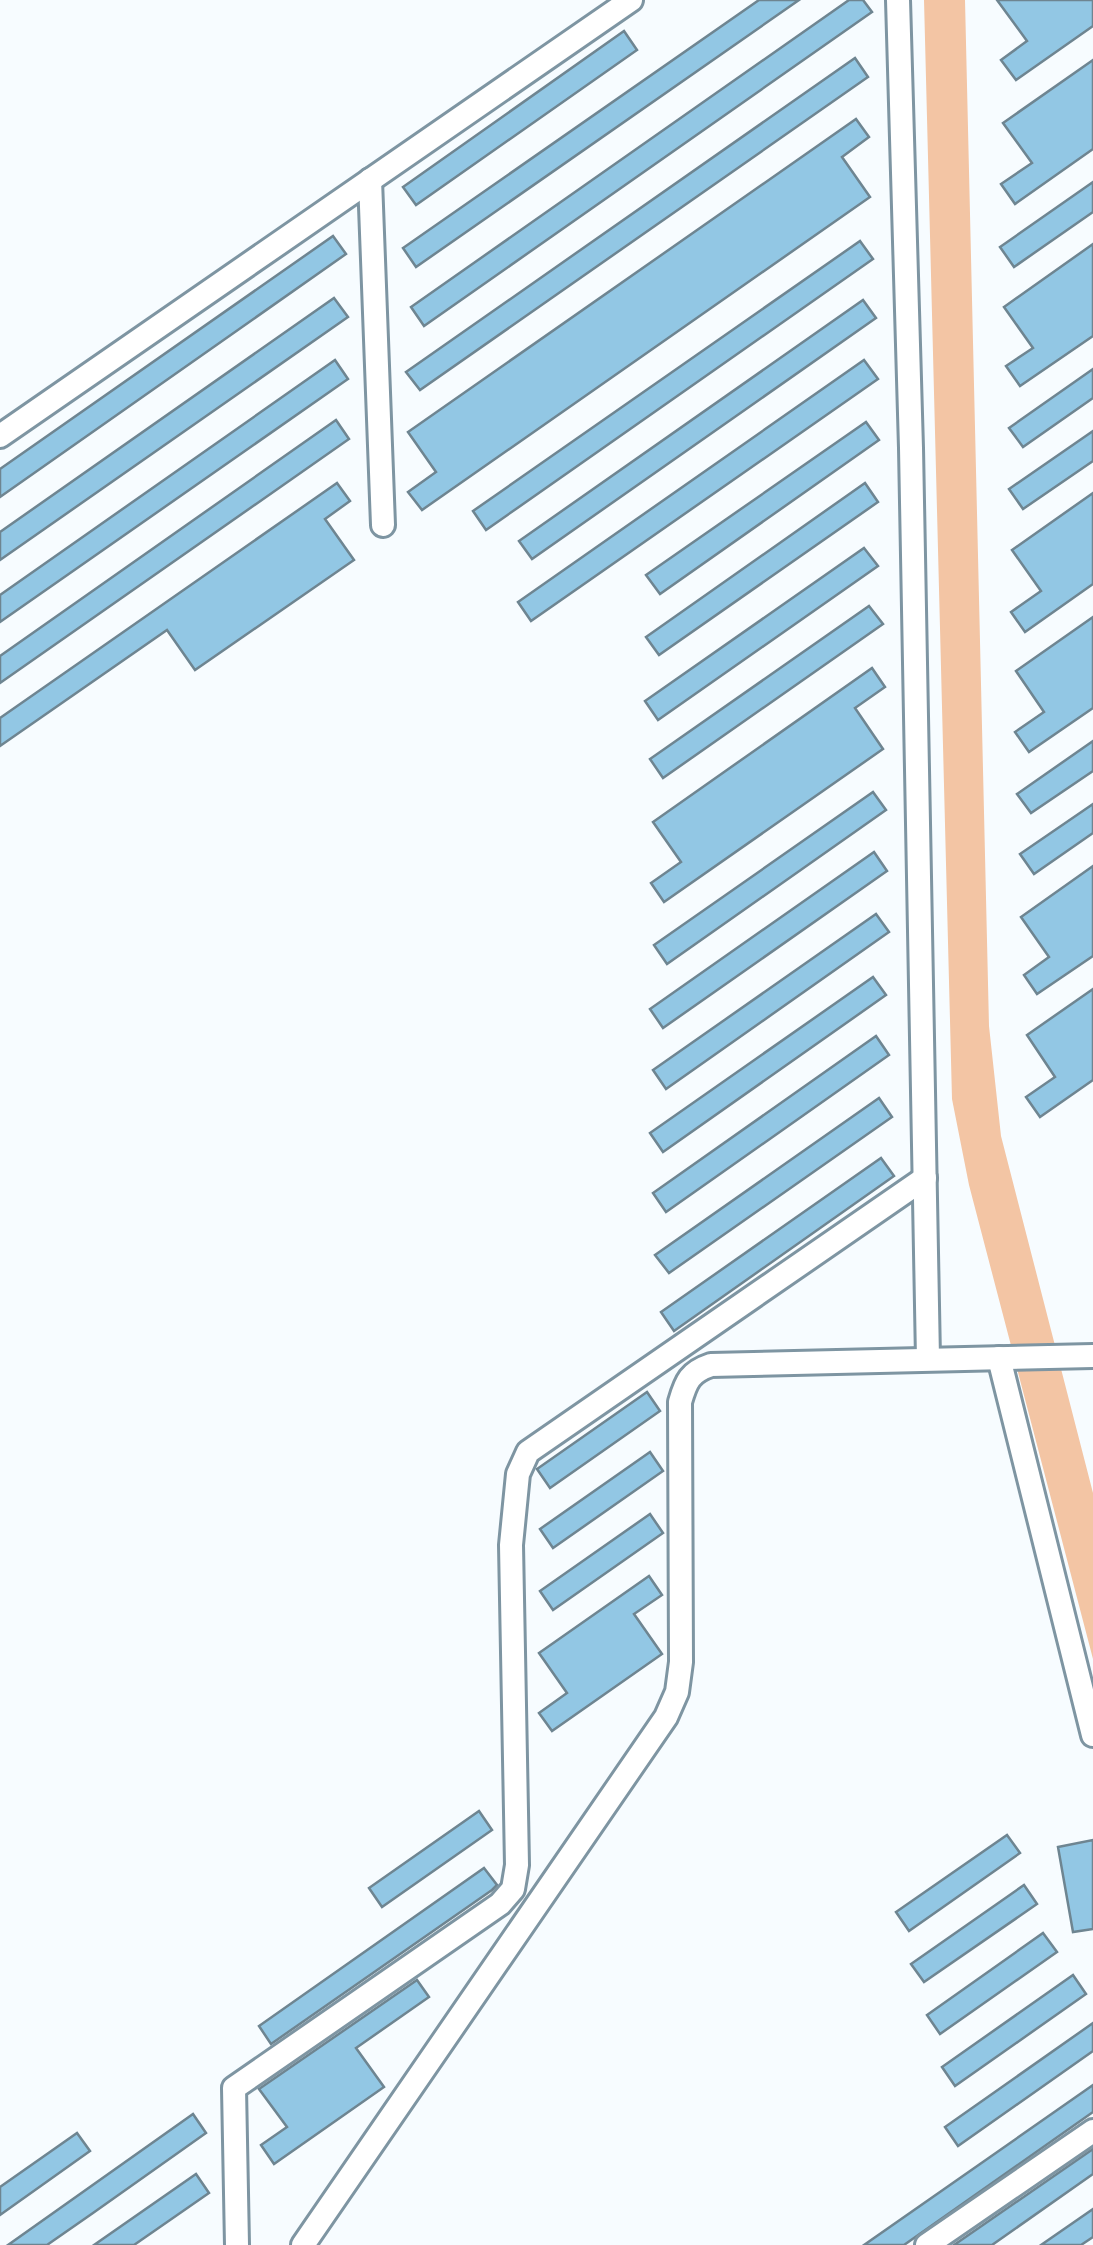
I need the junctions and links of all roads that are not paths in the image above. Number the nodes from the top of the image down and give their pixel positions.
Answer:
1 (631, 0) edge
2 (898, 0) edge
3 (370, 180) junction
4 (0, 436) edge
5 (383, 525) dead end
6 (925, 1178) junction
7 (1093, 1356) edge
8 (1006, 1358) junction
9 (928, 1359) junction
10 (1093, 1735) edge
11 (1093, 2131) edge
12 (236, 2245) edge
13 (303, 2245) edge
14 (927, 2245) edge

1 - 3 lane
2 - 6 lane
3 - 4 lane
3 - 5 lane
6 - 9 lane
6 - 12 lane
7 - 8 lane
8 - 9 lane
8 - 10 lane
9 - 13 lane
11 - 14 lane

